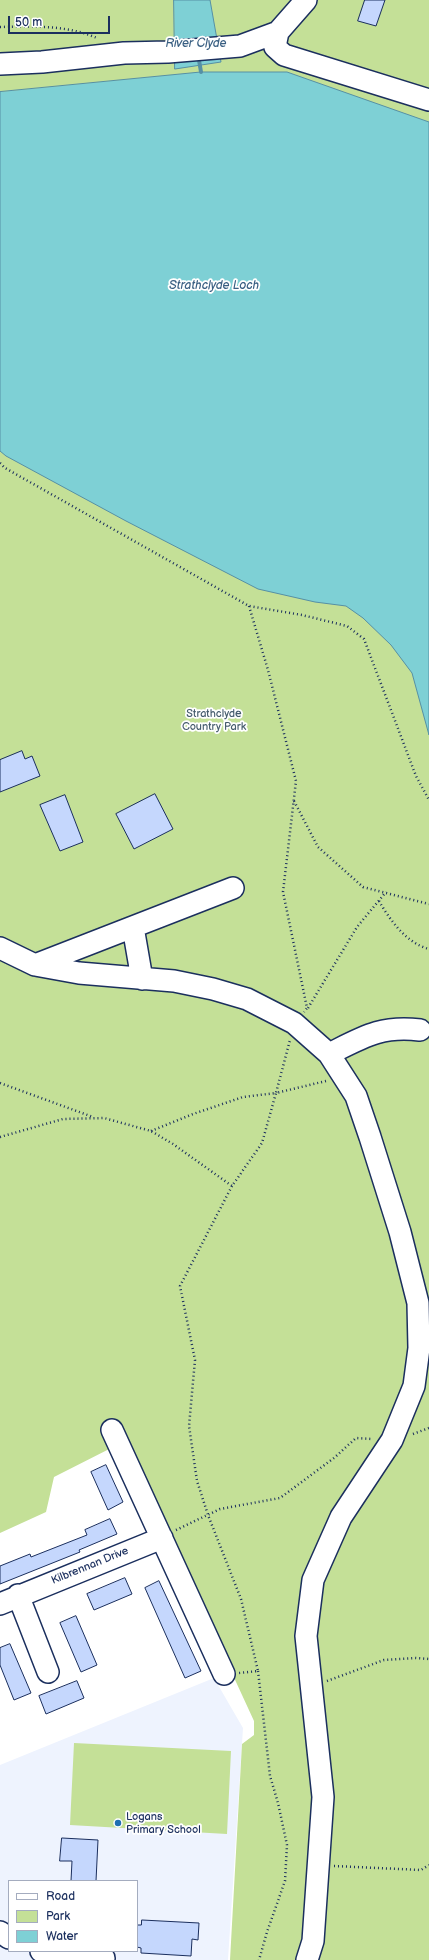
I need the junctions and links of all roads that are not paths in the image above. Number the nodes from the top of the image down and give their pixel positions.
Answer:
1 (306, 0) edge
2 (278, 32) junction
3 (0, 64) edge
4 (429, 100) edge
5 (233, 888) dead end
6 (133, 927) junction
7 (0, 948) edge
8 (35, 965) junction
9 (142, 979) junction
10 (420, 1030) dead end
11 (329, 1054) junction
12 (112, 1430) dead end
13 (162, 1538) junction
14 (9, 1600) edge
15 (226, 1665) road end
16 (48, 1672) dead end
17 (46, 1952) edge
18 (104, 1958) dead end
19 (307, 1960) edge

1 - 2 street
2 - 3 street
2 - 4 street
5 - 6 street
6 - 8 street
6 - 9 street
7 - 8 street
8 - 9 street
9 - 11 street
10 - 11 street
11 - 19 street
12 - 13 street
13 - 14 street, Kilbrennan Drive
13 - 15 street
14 - 16 street, Kilbrennan Drive
17 - 18 street

